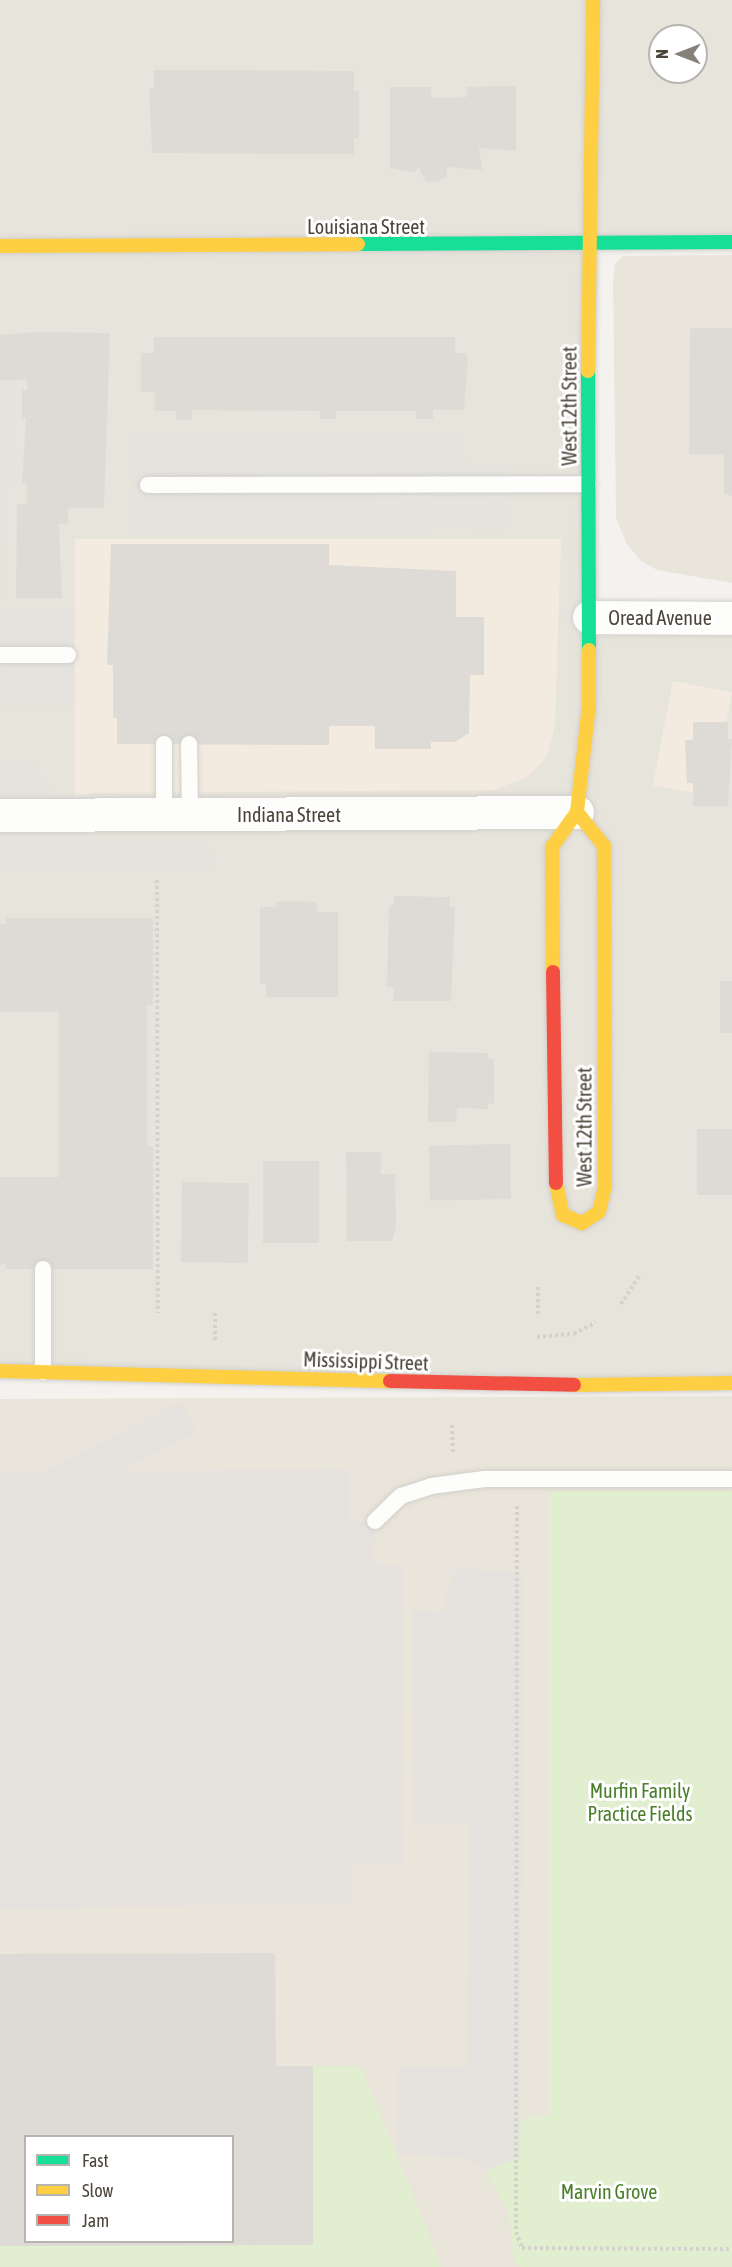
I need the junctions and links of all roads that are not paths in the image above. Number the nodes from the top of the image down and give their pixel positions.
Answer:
1 (593, 0) edge
2 (732, 242) edge
3 (590, 244) junction
4 (0, 246) edge
5 (588, 484) junction
6 (148, 485) dead end
7 (589, 617) junction
8 (732, 618) edge
9 (0, 655) edge
10 (68, 655) dead end
11 (164, 744) dead end
12 (189, 744) dead end
13 (577, 812) junction
14 (177, 814) junction
15 (0, 815) edge
16 (43, 1269) dead end
17 (0, 1371) edge
18 (43, 1372) junction
19 (732, 1383) edge
20 (732, 1479) edge
21 (375, 1521) dead end

1 - 3 street, West 12th Street
2 - 3 street, Louisiana Street
3 - 4 street, Louisiana Street
3 - 5 street, West 12th Street
5 - 6 lane
5 - 7 street, West 12th Street
7 - 8 street, Oread Avenue
7 - 13 street, West 12th Street
9 - 10 lane
11 - 14 lane
12 - 14 lane
13 - 13 street, West 12th Street
13 - 14 street, Indiana Street
14 - 15 street, Indiana Street
16 - 18 lane
17 - 18 street, Mississippi Street
18 - 19 street, Mississippi Street
20 - 21 lane

